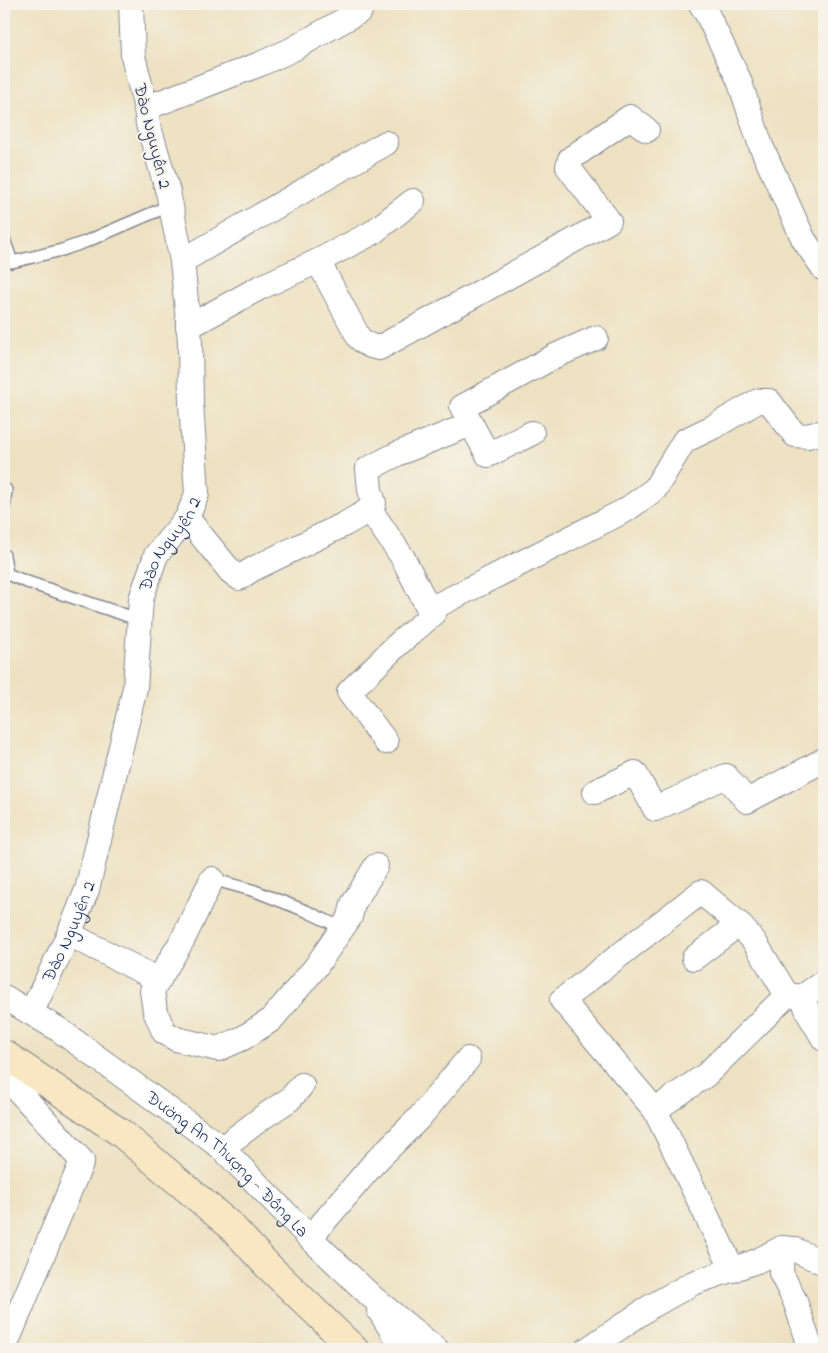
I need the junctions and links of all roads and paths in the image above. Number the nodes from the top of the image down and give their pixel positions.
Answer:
1 (131, 4) edge
2 (701, 4) edge
3 (360, 11) dead end
4 (146, 108) junction
5 (647, 130) dead end
6 (386, 143) dead end
7 (414, 201) dead end
8 (171, 205) junction
9 (4, 239) edge
10 (821, 259) edge
11 (182, 261) junction
12 (318, 261) junction
13 (188, 327) junction
14 (596, 338) dead end
15 (471, 424) junction
16 (824, 432) edge
17 (532, 433) dead end
18 (4, 488) edge
19 (4, 508) edge
20 (366, 512) junction
21 (187, 518) junction
22 (4, 555) edge
23 (432, 615) junction
24 (140, 620) junction
25 (386, 742) dead end
26 (824, 760) edge
27 (595, 792) dead end
28 (376, 866) dead end
29 (212, 878) joint
30 (740, 924) junction
31 (342, 928) junction
32 (69, 934) junction
33 (694, 958) dead end
34 (159, 980) junction
35 (824, 982) edge
36 (794, 996) junction
37 (14, 1004) edge
38 (824, 1039) edge
39 (4, 1054) edge
40 (468, 1059) dead end
41 (4, 1075) edge
42 (302, 1084) dead end
43 (655, 1110) junction
44 (222, 1148) junction
45 (310, 1238) junction
46 (782, 1248) junction
47 (824, 1263) edge
48 (733, 1270) junction
49 (372, 1297) junction
50 (4, 1349) edge
51 (354, 1349) edge
52 (403, 1349) edge
53 (436, 1349) edge
54 (588, 1349) edge
55 (811, 1349) edge

1 - 4 street, Đào Nguyên 2
2 - 10 street
3 - 4 street
4 - 8 street, Đào Nguyên 2
5 - 12 street
6 - 11 street
7 - 12 street
8 - 9 lane
8 - 11 street, Đào Nguyên 2
11 - 13 street, Đào Nguyên 2
12 - 13 street
13 - 21 street, Đào Nguyên 2
14 - 15 street
15 - 17 street
15 - 20 street
16 - 23 street
18 - 19 lane
20 - 21 street
20 - 23 street
21 - 24 street, Đào Nguyên 2
22 - 24 lane
23 - 25 street
24 - 32 street, Đào Nguyên 2
26 - 27 street
28 - 31 street
29 - 31 lane
29 - 34 street
30 - 33 street
30 - 36 street
30 - 43 street
31 - 34 street
32 - 34 street
32 - 37 street, Đào Nguyên 2
35 - 36 street
36 - 38 street
36 - 43 street
37 - 44 street, Đường An Thượng - Đông La
39 - 51 main road
40 - 45 street
41 - 50 street
42 - 44 street
43 - 48 street
44 - 45 street, Đường An Thượng - Đông La
45 - 49 street, Đường An Thượng - Đông La
46 - 47 street
46 - 48 street
46 - 55 street
48 - 54 street
49 - 52 street
49 - 53 street, Đường An Thượng - Đông La

